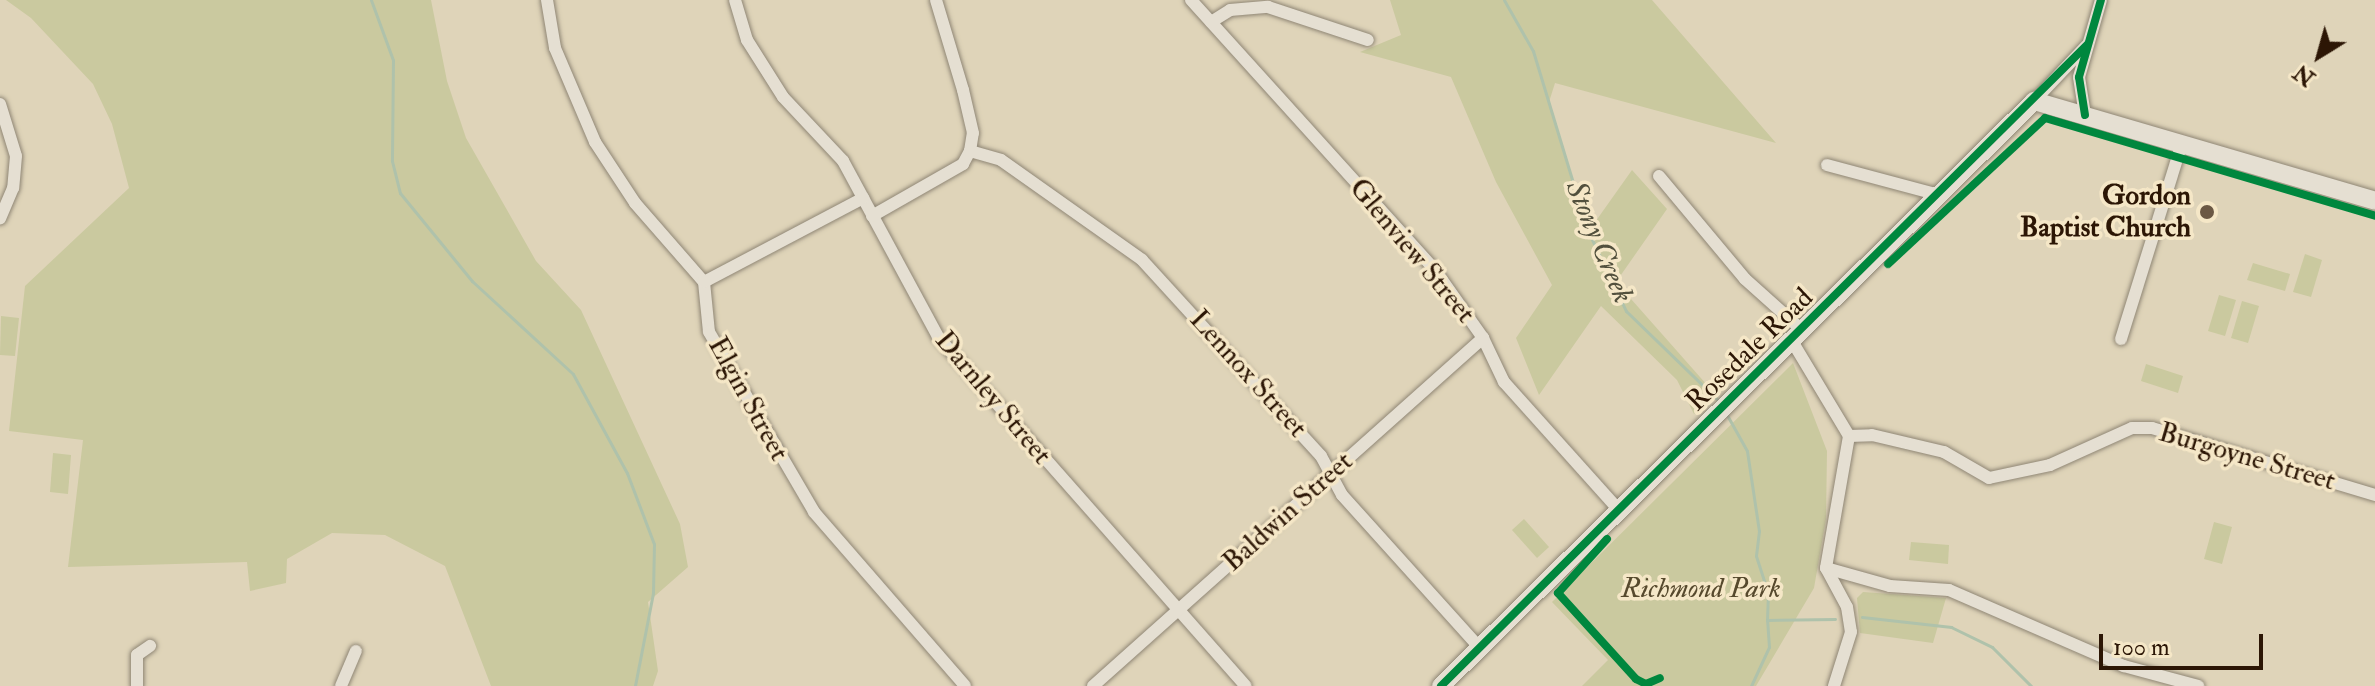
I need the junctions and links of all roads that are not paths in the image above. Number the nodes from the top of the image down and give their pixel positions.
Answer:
1 (547, 0) edge
2 (735, 0) edge
3 (936, 0) edge
4 (1191, 0) edge
5 (2101, 0) edge
6 (1211, 22) junction
7 (1368, 40) dead end
8 (2088, 44) junction
9 (2034, 101) junction
10 (0, 104) edge
11 (2085, 115) junction
12 (2182, 143) junction
13 (970, 151) junction
14 (1827, 165) dead end
15 (1659, 176) dead end
16 (1939, 195) junction
17 (863, 198) junction
18 (2375, 201) edge
19 (872, 216) junction
20 (0, 218) edge
21 (704, 282) junction
22 (1797, 336) junction
23 (1483, 338) junction
24 (2121, 339) dead end
25 (1849, 436) junction
26 (1331, 474) junction
27 (2375, 495) edge
28 (1619, 510) junction
29 (1826, 568) junction
30 (1177, 610) junction
31 (150, 646) dead end
32 (1480, 648) junction
33 (356, 651) dead end
34 (137, 686) edge
35 (341, 686) edge
36 (965, 686) edge
37 (1093, 686) edge
38 (1246, 686) edge
39 (1441, 686) edge
40 (1834, 686) edge
41 (2198, 686) edge

1 - 21 street
2 - 17 street, Darnley Street
3 - 13 street
4 - 6 street, Glenview Street
5 - 8 street, Rosedale Road
6 - 7 street
6 - 23 street, Glenview Street
8 - 9 street, Rosedale Road
8 - 11 street, Rosedale Road
9 - 11 street
9 - 16 street, Rosedale Road
10 - 20 street
11 - 12 street
12 - 18 street
12 - 24 street
13 - 19 street
13 - 26 street, Lennox Street
14 - 16 street
15 - 22 street
16 - 22 street, Rosedale Road
17 - 19 street, Darnley Street
17 - 21 street
19 - 30 street, Darnley Street
21 - 36 street, Elgin Street
22 - 25 street
22 - 28 street, Rosedale Road
23 - 26 street, Baldwin Street
23 - 28 street, Glenview Street
25 - 27 street, Burgoyne Street
25 - 29 street
26 - 30 street, Baldwin Street
26 - 32 street, Lennox Street
28 - 32 street, Rosedale Road
29 - 40 street
29 - 41 street
30 - 37 street, Baldwin Street
30 - 38 street, Darnley Street
31 - 34 street
32 - 39 street, Rosedale Road
33 - 35 street

